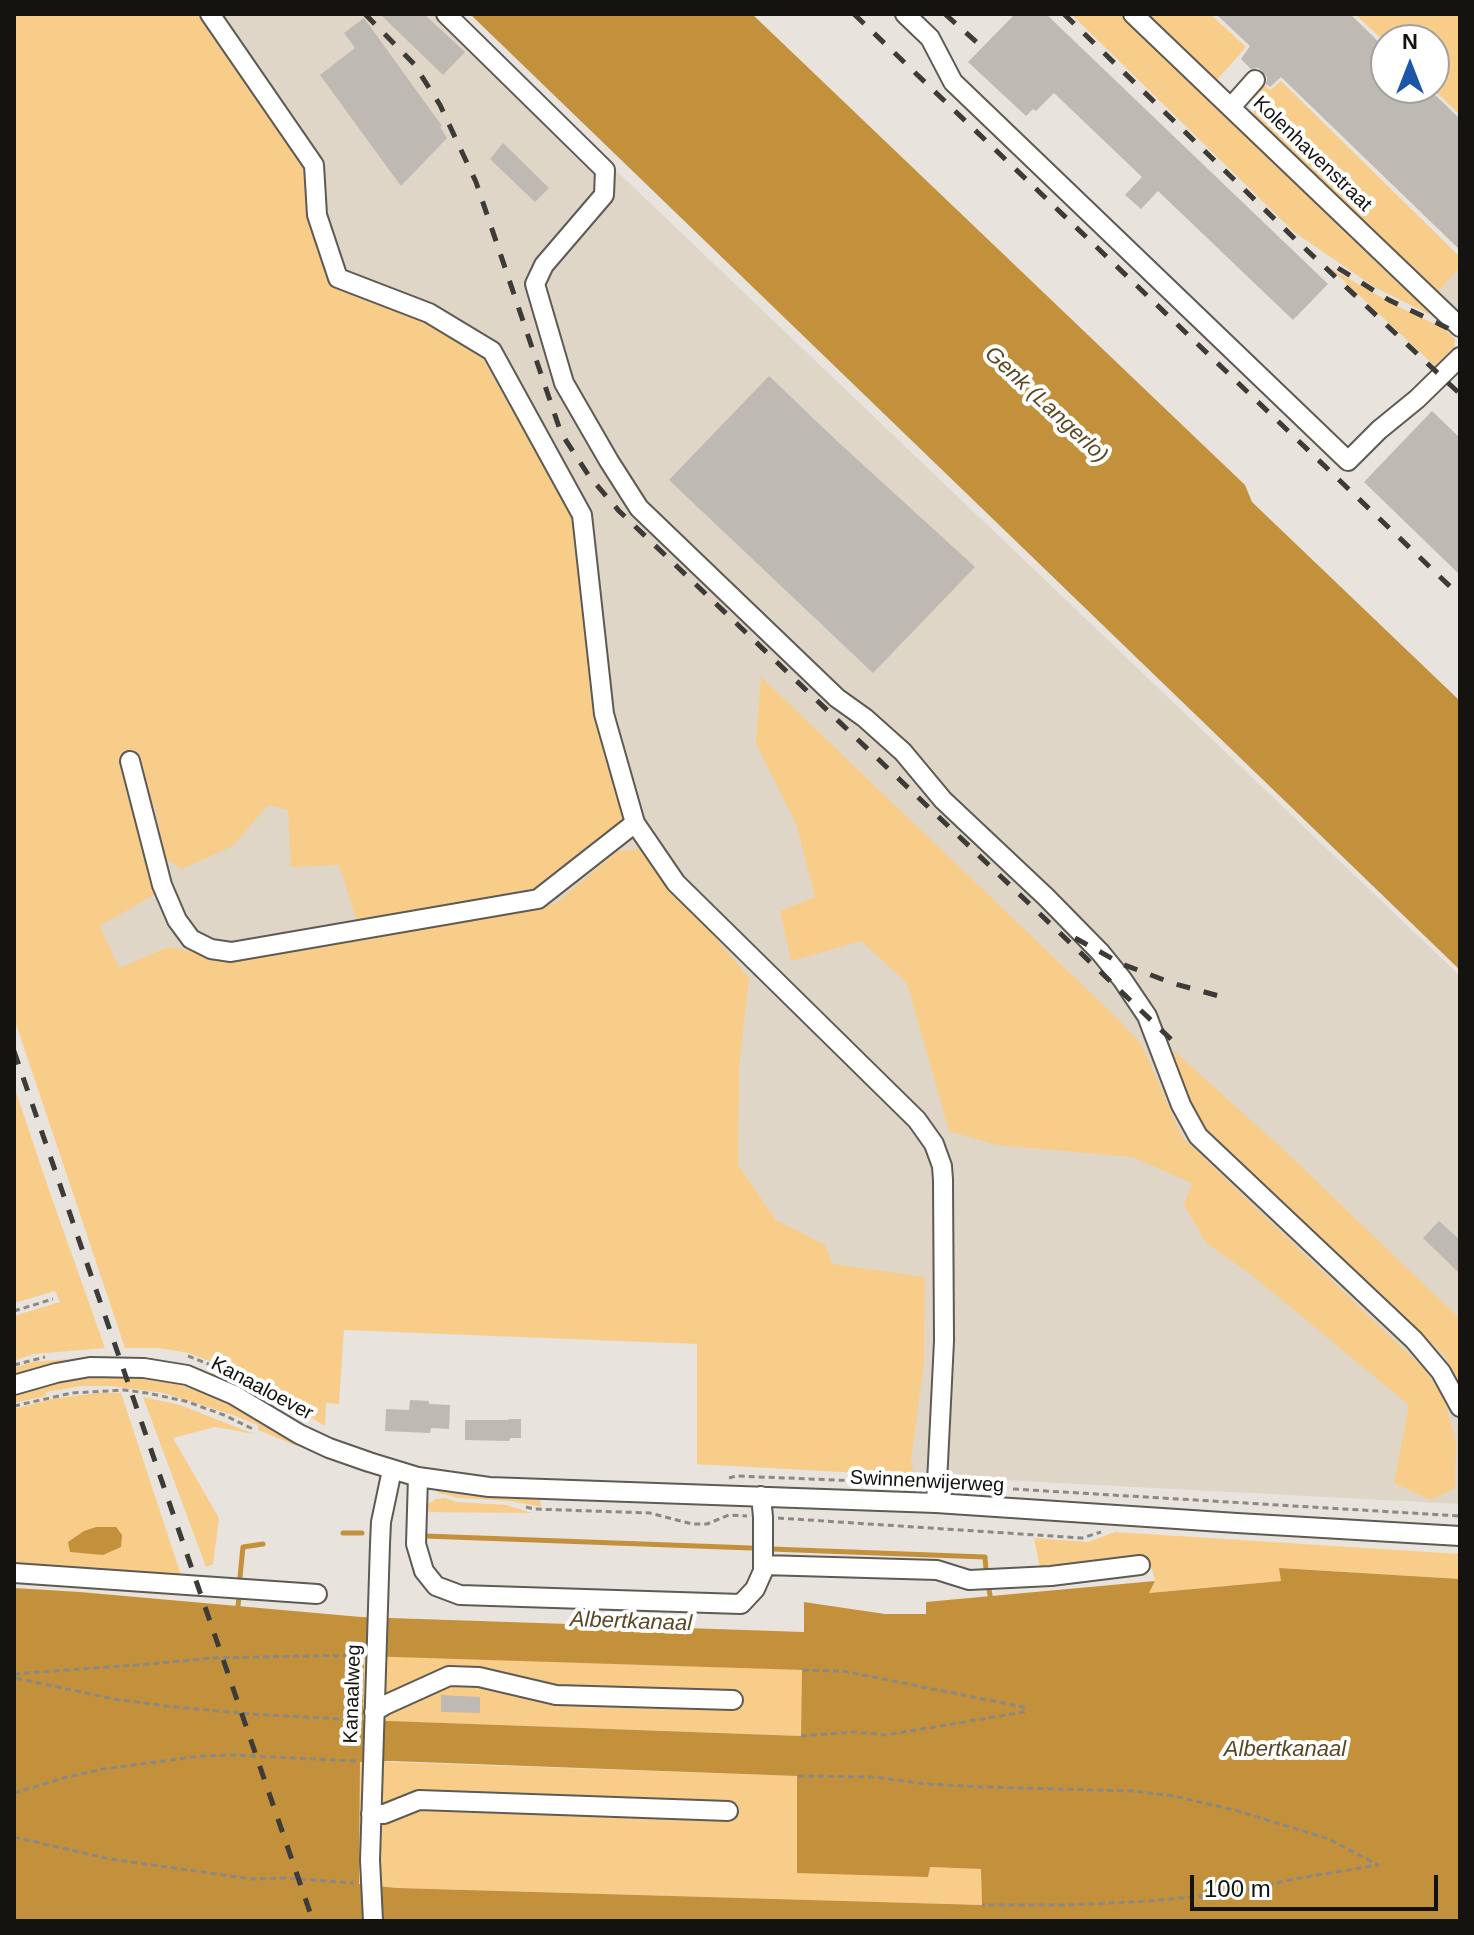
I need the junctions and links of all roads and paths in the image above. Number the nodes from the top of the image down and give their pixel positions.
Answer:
1 (210, 14) edge
2 (446, 14) edge
3 (905, 14) edge
4 (1133, 14) edge
5 (1255, 80) dead end
6 (1231, 107) junction
7 (1460, 326) edge
8 (1460, 357) edge
9 (130, 761) dead end
10 (635, 823) junction
11 (53, 1299) dead end
12 (14, 1311) edge
13 (14, 1385) edge
14 (14, 1406) edge
15 (1460, 1407) edge
16 (264, 1434) dead end
17 (392, 1470) junction
18 (418, 1477) junction
19 (761, 1496) junction
20 (936, 1503) junction
21 (534, 1509) dead end
22 (763, 1517) junction
23 (1111, 1529) dead end
24 (1460, 1536) edge
25 (763, 1565) junction
26 (1140, 1565) dead end
27 (14, 1573) edge
28 (317, 1594) dead end
29 (364, 1655) dead end
30 (803, 1670) dead end
31 (733, 1700) dead end
32 (369, 1716) junction
33 (801, 1736) dead end
34 (360, 1761) dead end
35 (798, 1776) dead end
36 (14, 1793) edge
37 (728, 1811) dead end
38 (371, 1814) junction
39 (14, 1837) edge
40 (359, 1883) dead end
41 (982, 1905) dead end
42 (373, 1921) edge

1 - 10 street
2 - 15 street
3 - 8 street
4 - 6 street, Kolenhavenstraat
5 - 6 street
6 - 7 street, Kolenhavenstraat
9 - 10 street
10 - 20 street
11 - 12 path
13 - 17 street, Kanaaloever
14 - 16 path
17 - 18 street, Swinnenwijerweg
17 - 32 street, Kanaalweg
18 - 19 street, Swinnenwijerweg
18 - 25 street
19 - 20 street, Swinnenwijerweg
19 - 22 street
20 - 24 street, Swinnenwijerweg
21 - 22 path
22 - 23 path
22 - 25 street
25 - 26 street
27 - 28 street
29 - 32 path
30 - 33 path
31 - 32 street
32 - 38 street, Kanaalweg
34 - 36 path
35 - 41 path
37 - 38 street
38 - 42 street, Kanaalweg
39 - 40 path

